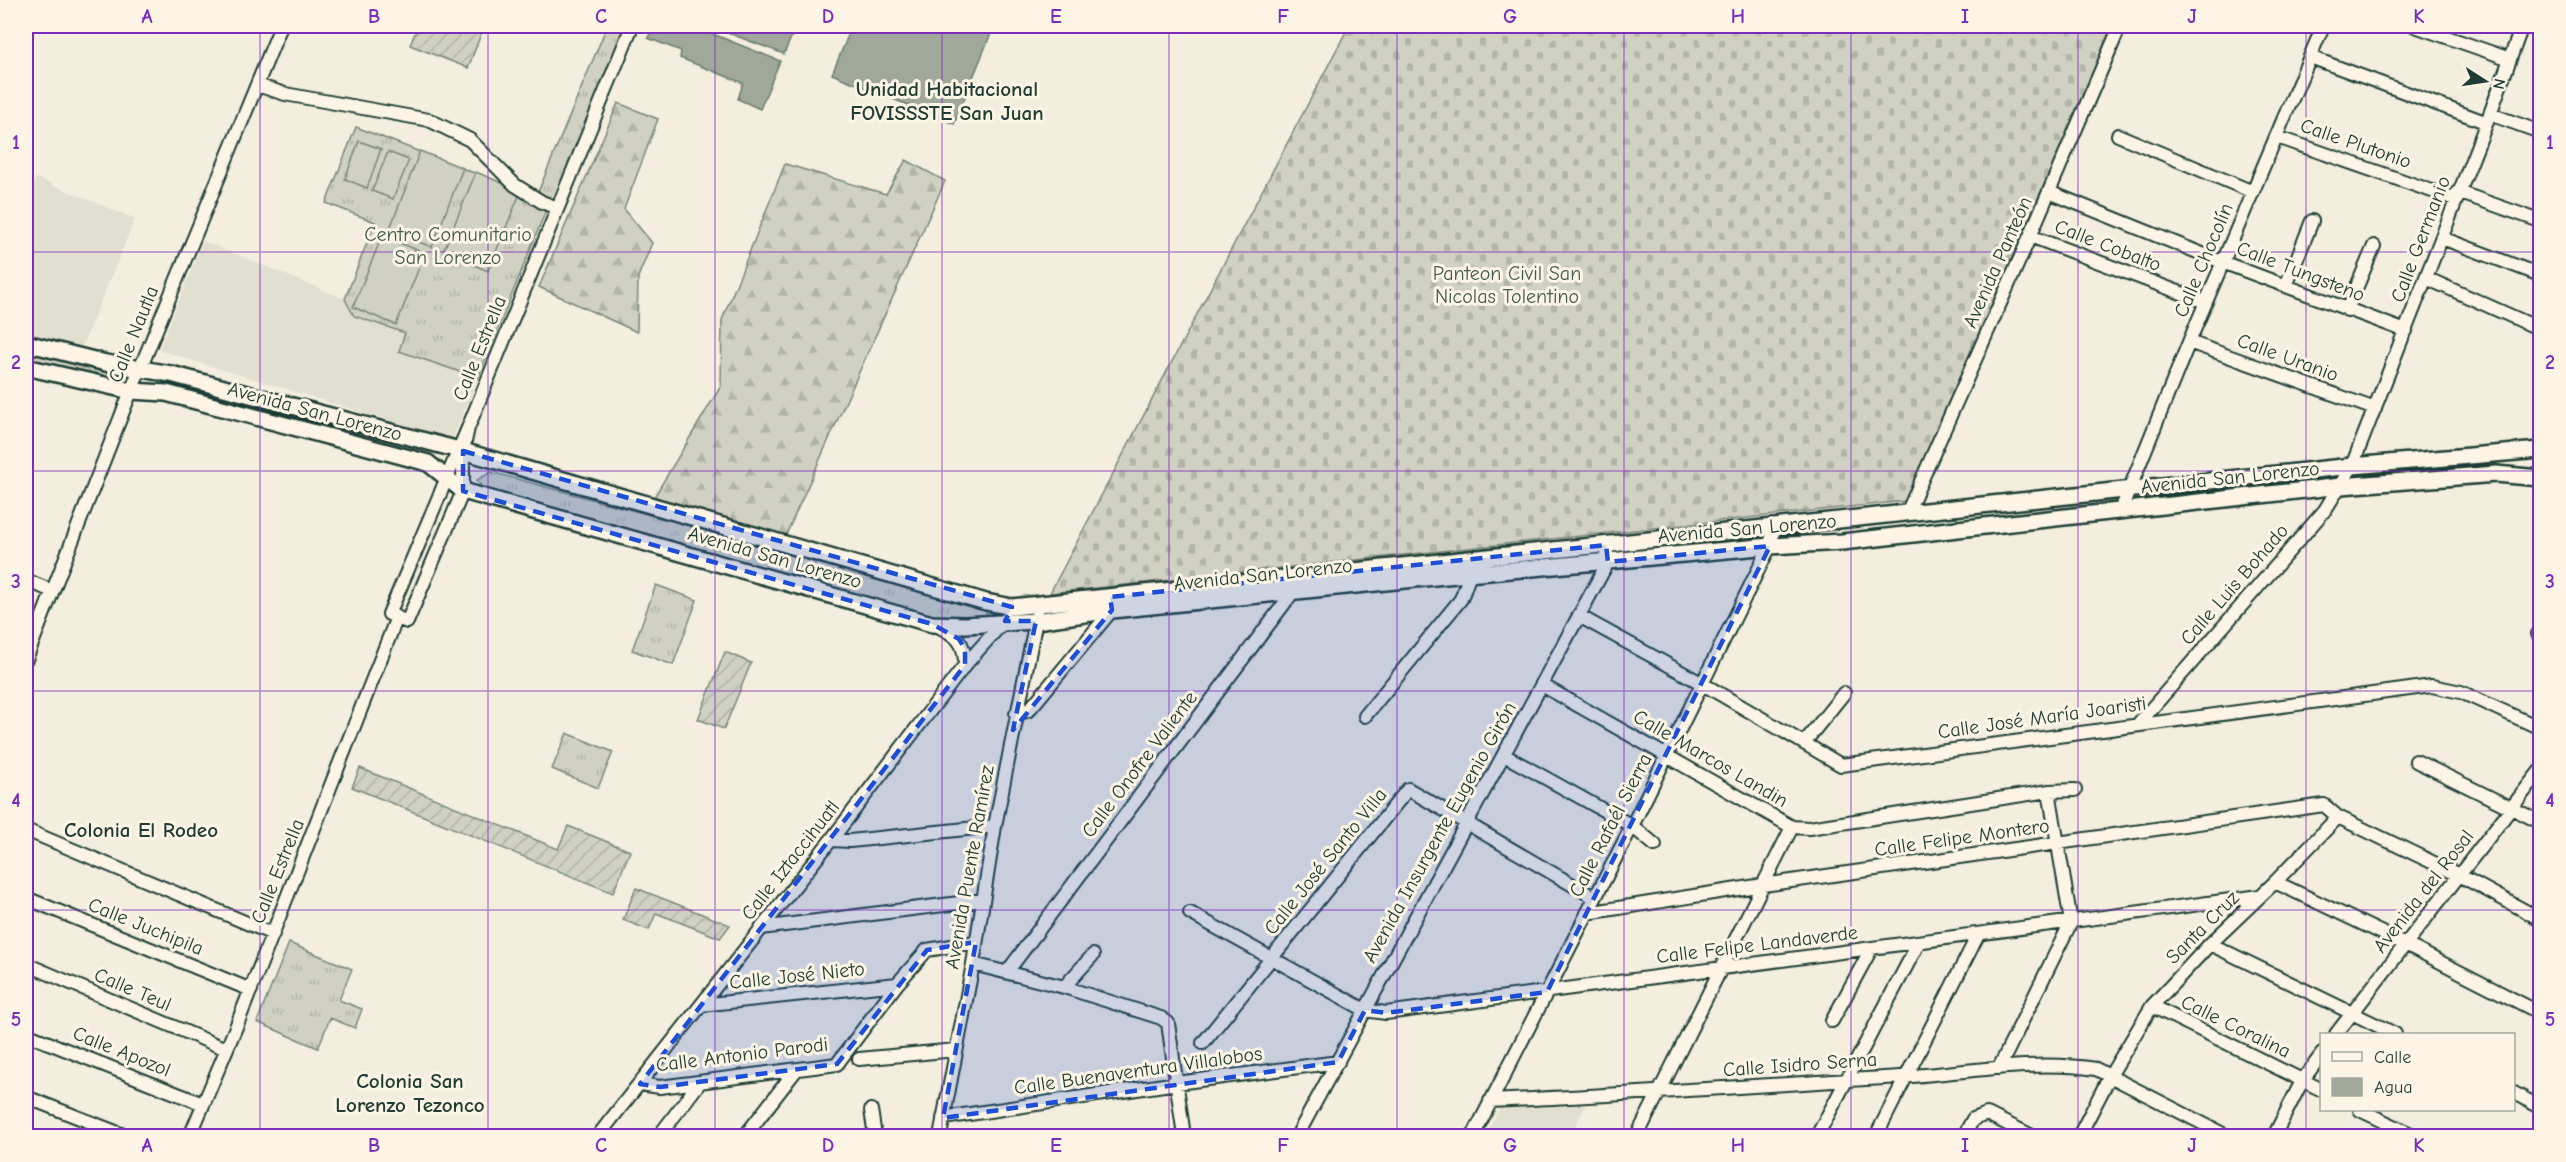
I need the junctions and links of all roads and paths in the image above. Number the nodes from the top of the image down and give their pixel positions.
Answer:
1 (281, 26) edge
2 (632, 26) edge
3 (2120, 26) edge
4 (2323, 26) edge
5 (2415, 26) edge
6 (2522, 26) edge
7 (2310, 57) junction
8 (2510, 59) junction
9 (257, 85) junction
10 (2488, 118) junction
11 (2541, 132) edge
12 (2118, 135) dead end
13 (2277, 136) junction
14 (2049, 192) junction
15 (2253, 192) junction
16 (2456, 195) junction
17 (557, 208) junction
18 (2312, 221) dead end
19 (2541, 221) edge
20 (2030, 236) junction
21 (2442, 238) junction
22 (2374, 246) dead end
23 (2222, 262) junction
24 (2541, 275) edge
25 (2426, 278) junction
26 (2286, 286) junction
27 (2205, 302) junction
28 (2347, 310) junction
29 (2541, 330) edge
30 (2406, 331) junction
31 (2189, 342) junction
32 (26, 343) edge
33 (26, 367) edge
34 (140, 369) junction
35 (131, 391) junction
36 (2375, 410) junction
37 (2541, 450) edge
38 (460, 451) junction
39 (2352, 466) junction
40 (447, 476) junction
41 (2541, 478) edge
42 (2184, 484) junction
43 (2341, 486) junction
44 (2129, 490) junction
45 (463, 491) junction
46 (2186, 503) junction
47 (2121, 510) junction
48 (1907, 513) junction
49 (1774, 527) junction
50 (1606, 545) junction
51 (1770, 546) junction
52 (1608, 562) junction
53 (1470, 574) junction
54 (26, 580) edge
55 (1292, 585) junction
56 (52, 591) junction
57 (1111, 604) junction
58 (1038, 605) junction
59 (1008, 614) junction
60 (1579, 616) junction
61 (398, 618) junction
62 (1036, 621) junction
63 (932, 624) junction
64 (26, 659) edge
65 (965, 665) junction
66 (1703, 684) junction
67 (1542, 685) junction
68 (1844, 693) dead end
69 (1016, 714) junction
70 (1365, 716) dead end
71 (2139, 723) junction
72 (2541, 728) edge
73 (1804, 743) junction
74 (1504, 755) junction
75 (1666, 755) junction
76 (2416, 761) dead end
77 (2541, 771) edge
78 (2075, 790) dead end
79 (2049, 791) junction
80 (2513, 808) junction
81 (2337, 818) junction
82 (2541, 822) edge
83 (1466, 823) junction
84 (995, 826) junction
85 (1632, 826) junction
86 (1792, 827) junction
87 (26, 830) edge
88 (831, 840) junction
89 (2057, 843) junction
90 (1655, 845) dead end
91 (2461, 876) junction
92 (2275, 882) junction
93 (1763, 885) junction
94 (2260, 896) junction
95 (26, 898) edge
96 (1595, 898) junction
97 (982, 900) junction
98 (1190, 913) dead end
99 (1587, 913) junction
100 (2541, 919) edge
101 (2071, 922) junction
102 (761, 928) junction
103 (273, 934) junction
104 (1978, 935) junction
105 (976, 942) junction
106 (1919, 942) junction
107 (2210, 944) junction
108 (2405, 944) junction
109 (1871, 949) junction
110 (1093, 955) dead end
111 (1272, 958) junction
112 (26, 964) edge
113 (973, 964) junction
114 (1720, 968) junction
115 (1007, 972) junction
116 (897, 984) junction
117 (1064, 987) junction
118 (251, 990) junction
119 (1547, 992) junction
120 (701, 1005) junction
121 (2152, 1006) junction
122 (1365, 1010) junction
123 (2352, 1013) junction
124 (2541, 1013) edge
125 (1832, 1021) dead end
126 (2337, 1033) edge
127 (2392, 1033) edge
128 (26, 1034) edge
129 (1203, 1043) dead end
130 (226, 1049) junction
131 (956, 1050) junction
132 (2320, 1057) edge
133 (859, 1059) dead end
134 (1338, 1062) junction
135 (1999, 1068) junction
136 (796, 1070) junction
137 (1907, 1076) junction
138 (2110, 1076) junction
139 (1847, 1080) junction
140 (2302, 1081) junction
141 (700, 1082) junction
142 (1177, 1083) junction
143 (640, 1084) junction
144 (2320, 1089) edge
145 (1658, 1093) junction
146 (2515, 1094) edge
147 (26, 1097) edge
148 (1490, 1101) junction
149 (203, 1104) junction
150 (2541, 1107) edge
151 (871, 1110) dead end
152 (2362, 1111) edge
153 (943, 1118) junction
154 (126, 1137) edge
155 (190, 1137) edge
156 (598, 1137) edge
157 (658, 1137) edge
158 (745, 1137) edge
159 (875, 1137) edge
160 (940, 1137) edge
161 (1184, 1137) edge
162 (1298, 1137) edge
163 (1473, 1137) edge
164 (1637, 1137) edge
165 (1817, 1137) edge
166 (1876, 1137) edge
167 (1964, 1137) edge
168 (2032, 1137) edge
169 (2079, 1137) edge
170 (2227, 1137) edge
171 (2274, 1137) edge
172 (2415, 1137) edge

1 - 9 street, Calle Nautla
2 - 17 street, Calle Estrella
3 - 14 street, Avenida Panteón
4 - 7 street, Calle Chocolín
5 - 8 street
6 - 8 street, Calle Germanio
7 - 10 street
7 - 13 street, Calle Chocolín
8 - 10 street, Calle Germanio
9 - 17 street
9 - 34 street, Calle Nautla
10 - 11 street
10 - 16 street, Calle Germanio
12 - 15 street
13 - 15 street, Calle Chocolín
13 - 16 street, Calle Plutonio
14 - 20 street, Avenida Panteón
14 - 23 street, Calle Tungsteno
15 - 23 street, Calle Chocolín
16 - 19 street, Calle Plutonio
16 - 21 street, Calle Germanio
17 - 38 street, Calle Estrella
18 - 26 street
20 - 27 street, Calle Cobalto
20 - 48 street, Avenida Panteón
21 - 24 street
21 - 25 street, Calle Germanio
22 - 28 street
23 - 26 street, Calle Tungsteno
23 - 27 street, Calle Chocolín
25 - 29 street
25 - 30 street, Calle Germanio
26 - 28 street, Calle Tungsteno
27 - 31 street, Calle Chocolín
28 - 30 street, Calle Tungsteno
30 - 36 street, Calle Germanio
31 - 36 street, Calle Uranio
31 - 44 street, Calle Chocolín
32 - 34 main road, Avenida San Lorenzo
33 - 35 main road, Avenida San Lorenzo
34 - 35 street, Calle Nautla
34 - 38 main road, Avenida San Lorenzo
35 - 40 main road, Avenida San Lorenzo
35 - 56 street, Calle Nautla
36 - 39 street, Calle Germanio
37 - 39 main road, Avenida San Lorenzo
38 - 40 street, Calle Estrella
38 - 45 street, Calle Estrella
38 - 59 main road, Avenida San Lorenzo
39 - 42 main road, Avenida San Lorenzo
39 - 43 street, Calle Luis Bohado
40 - 45 main road, Avenida San Lorenzo
40 - 61 street, Calle Estrella
41 - 43 main road, Avenida San Lorenzo
42 - 44 main road, Avenida San Lorenzo
42 - 46 street
43 - 46 main road, Avenida San Lorenzo
43 - 71 street, Calle Luis Bohado
44 - 47 street, Calle Chocolín
44 - 48 main road, Avenida San Lorenzo
45 - 61 street, Calle Estrella
45 - 63 main road, Avenida San Lorenzo
46 - 47 main road, Avenida San Lorenzo
47 - 51 main road, Avenida San Lorenzo
48 - 49 main road, Avenida San Lorenzo
49 - 50 main road, Avenida San Lorenzo
49 - 51 street, Calle Rafaél Sierra
50 - 52 street
50 - 55 main road, Avenida San Lorenzo
51 - 52 main road, Avenida San Lorenzo
51 - 66 street, Calle Rafaél Sierra
52 - 53 main road, Avenida San Lorenzo
52 - 60 street, Avenida Insurgente Eugenio Girón
53 - 55 main road, Avenida San Lorenzo
53 - 70 street
54 - 56 street
55 - 57 main road, Avenida San Lorenzo
55 - 115 street, Calle Onofre Valiente
56 - 64 street, Calle Nautla
57 - 58 main road, Avenida San Lorenzo
57 - 62 main road, Avenida San Lorenzo
57 - 69 street
58 - 59 main road, Avenida San Lorenzo
58 - 62 street, Avenida Puente Ramírez
59 - 62 main road, Avenida San Lorenzo
59 - 63 main road, Avenida San Lorenzo
59 - 65 street, Calle Iztaccihuatl
60 - 66 street, Calle José María Joaristi
60 - 67 street, Avenida Insurgente Eugenio Girón
61 - 103 street, Calle Estrella
62 - 69 street, Avenida Puente Ramírez
63 - 65 street
65 - 88 street, Calle Iztaccihuatl
66 - 73 street, Calle José María Joaristi
66 - 75 street, Calle Rafaél Sierra
67 - 74 street, Avenida Insurgente Eugenio Girón
67 - 75 street, Calle Marcos Landin
68 - 73 street
69 - 84 street, Avenida Puente Ramírez
71 - 72 street, Calle José María Joaristi
71 - 73 street, Calle José María Joaristi
74 - 83 street, Avenida Insurgente Eugenio Girón
74 - 85 street
75 - 85 street, Calle Rafaél Sierra
75 - 86 street, Calle Marcos Landin
76 - 80 street
77 - 80 street, Avenida del Rosal
78 - 79 street, Calle Marcos Landin
79 - 86 street, Calle Marcos Landin
79 - 89 street
80 - 82 street
80 - 91 street, Avenida del Rosal
81 - 89 street, Calle Felipe Montero
81 - 91 street
81 - 92 street, Santa Cruz
83 - 96 street
83 - 111 street, Calle José Santo Villa
83 - 122 street, Avenida Insurgente Eugenio Girón
84 - 88 street
84 - 97 street, Avenida Puente Ramírez
85 - 90 street
85 - 96 street, Calle Rafaél Sierra
86 - 93 street
87 - 103 street
88 - 102 street, Calle Iztaccihuatl
89 - 93 street, Calle Felipe Montero
89 - 101 street
91 - 100 street
91 - 108 street, Avenida del Rosal
92 - 94 street, Santa Cruz
92 - 108 street
93 - 99 street, Calle Felipe Montero
93 - 114 street
94 - 101 street, Calle Felipe Landaverde
94 - 107 street, Santa Cruz
95 - 118 street, Calle Juchipila
96 - 99 street, Calle Rafaél Sierra
97 - 102 street
97 - 105 street, Avenida Puente Ramírez
98 - 111 street, Calle Felipe Landaverde
99 - 119 street, Calle Rafaél Sierra
101 - 104 street, Calle Felipe Landaverde
101 - 135 street
102 - 120 street, Calle Iztaccihuatl
103 - 118 street, Calle Estrella
104 - 106 street, Calle Felipe Landaverde
104 - 137 street
105 - 113 street, Avenida Puente Ramírez
105 - 116 street, Calle Antonio Parodi
106 - 109 street, Calle Felipe Landaverde
106 - 139 street
107 - 121 street, Santa Cruz
107 - 123 street
108 - 123 street, Avenida del Rosal
108 - 124 street
109 - 114 street, Calle Felipe Landaverde
109 - 125 street
110 - 117 street
111 - 122 street, Calle Felipe Landaverde
111 - 129 street, Calle José Santo Villa
112 - 130 street, Calle Teul
113 - 115 street
113 - 131 street, Avenida Puente Ramírez
114 - 119 street, Calle Felipe Landaverde
114 - 145 street
115 - 117 street
116 - 120 street, Calle José Nieto
116 - 136 street, Calle Antonio Parodi
117 - 142 street
118 - 130 street, Calle Estrella
119 - 122 street, Calle Felipe Landaverde
119 - 148 street, Calle Rafaél Sierra
120 - 143 street, Calle Iztaccihuatl
121 - 138 street, Santa Cruz
121 - 140 street, Calle Coralina
122 - 134 street, Avenida Insurgente Eugenio Girón
123 - 126 street, Avenida del Rosal
123 - 127 street
128 - 149 street, Calle Apozol
130 - 149 street, Calle Estrella
131 - 133 street
131 - 153 street, Avenida Puente Ramírez
132 - 140 street
134 - 142 street, Calle Buenaventura Villalobos
134 - 162 street, Avenida Insurgente Eugenio Girón
135 - 137 street, Calle Isidro Serna
135 - 138 street, Calle Isidro Serna
136 - 141 street, Calle Antonio Parodi
136 - 158 street
137 - 139 street, Calle Isidro Serna
137 - 166 street
138 - 169 street, Santa Cruz
138 - 170 street, Calle Isidro Serna
139 - 145 street, Calle Isidro Serna
139 - 165 street
140 - 144 street, Calle Coralina
140 - 171 street
141 - 143 street, Calle Antonio Parodi
141 - 157 street
142 - 153 street, Calle Buenaventura Villalobos
142 - 161 street
143 - 156 street, Calle Iztaccihuatl
145 - 148 street, Calle Isidro Serna
145 - 164 street
146 - 150 street
147 - 154 street
148 - 163 street, Calle Rafaél Sierra
149 - 155 street, Calle Estrella
151 - 159 street
152 - 172 street
153 - 160 street, Avenida Puente Ramírez
167 - 168 street

